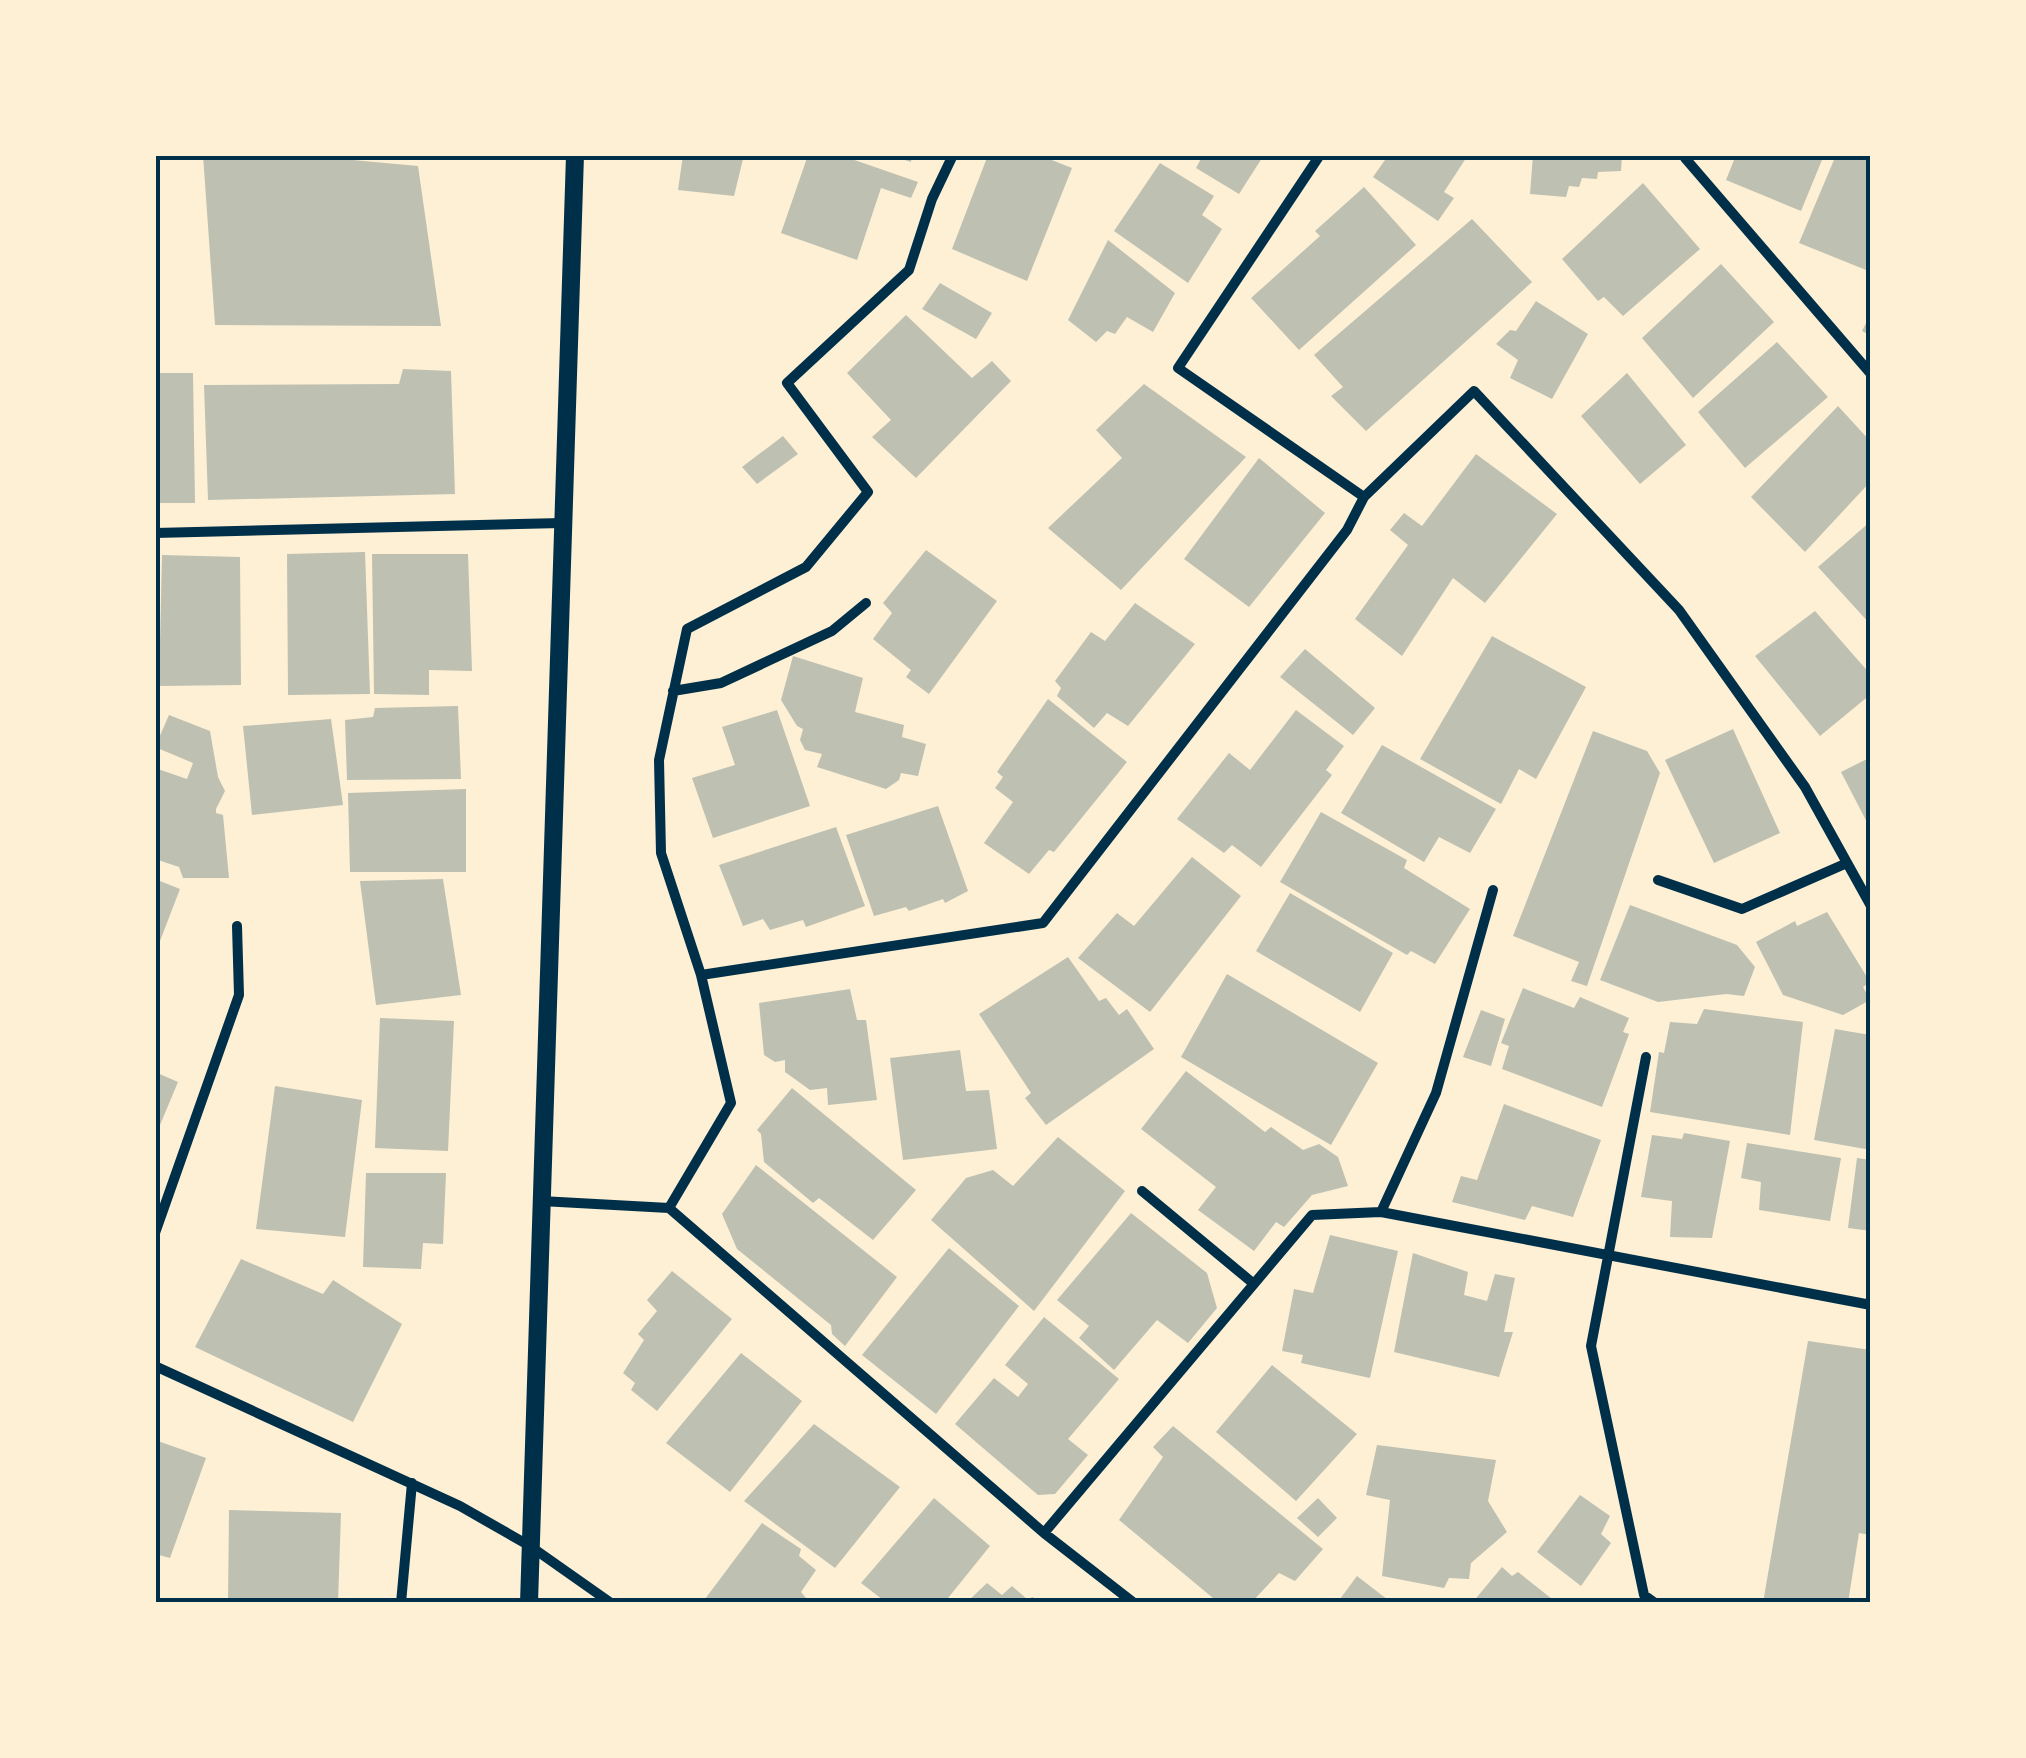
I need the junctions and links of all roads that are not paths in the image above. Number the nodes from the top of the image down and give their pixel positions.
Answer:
1 (576, 155) edge
2 (952, 155) edge
3 (1320, 155) edge
4 (1686, 155) edge
5 (1871, 374) edge
6 (1364, 496) junction
7 (562, 523) junction
8 (155, 534) edge
9 (866, 603) dead end
10 (674, 691) junction
11 (1846, 862) junction
12 (1658, 880) dead end
13 (1493, 890) dead end
14 (1871, 906) edge
15 (237, 926) dead end
16 (701, 975) junction
17 (1646, 1057) dead end
18 (1142, 1191) dead end
19 (541, 1201) junction
20 (669, 1208) junction
21 (1382, 1212) junction
22 (155, 1232) edge
23 (1608, 1255) junction
24 (1254, 1284) junction
25 (1871, 1305) edge
26 (155, 1366) edge
27 (412, 1483) junction
28 (1044, 1533) junction
29 (530, 1546) junction
30 (401, 1603) edge
31 (529, 1603) edge
32 (611, 1603) edge
33 (1134, 1603) edge
34 (1656, 1603) edge

1 - 7 street
2 - 10 street
3 - 6 street
4 - 5 street
6 - 11 street
6 - 16 street
7 - 8 street
7 - 19 street
9 - 10 street
10 - 16 street
11 - 12 street
11 - 14 street
13 - 21 street
15 - 22 street
16 - 20 street
17 - 23 street
18 - 24 street
19 - 20 street
19 - 29 street
20 - 28 street
21 - 23 street
21 - 24 street
23 - 25 street
23 - 34 street
24 - 28 street
26 - 27 street
27 - 29 street
27 - 30 street
28 - 33 street
29 - 31 street
29 - 32 street

